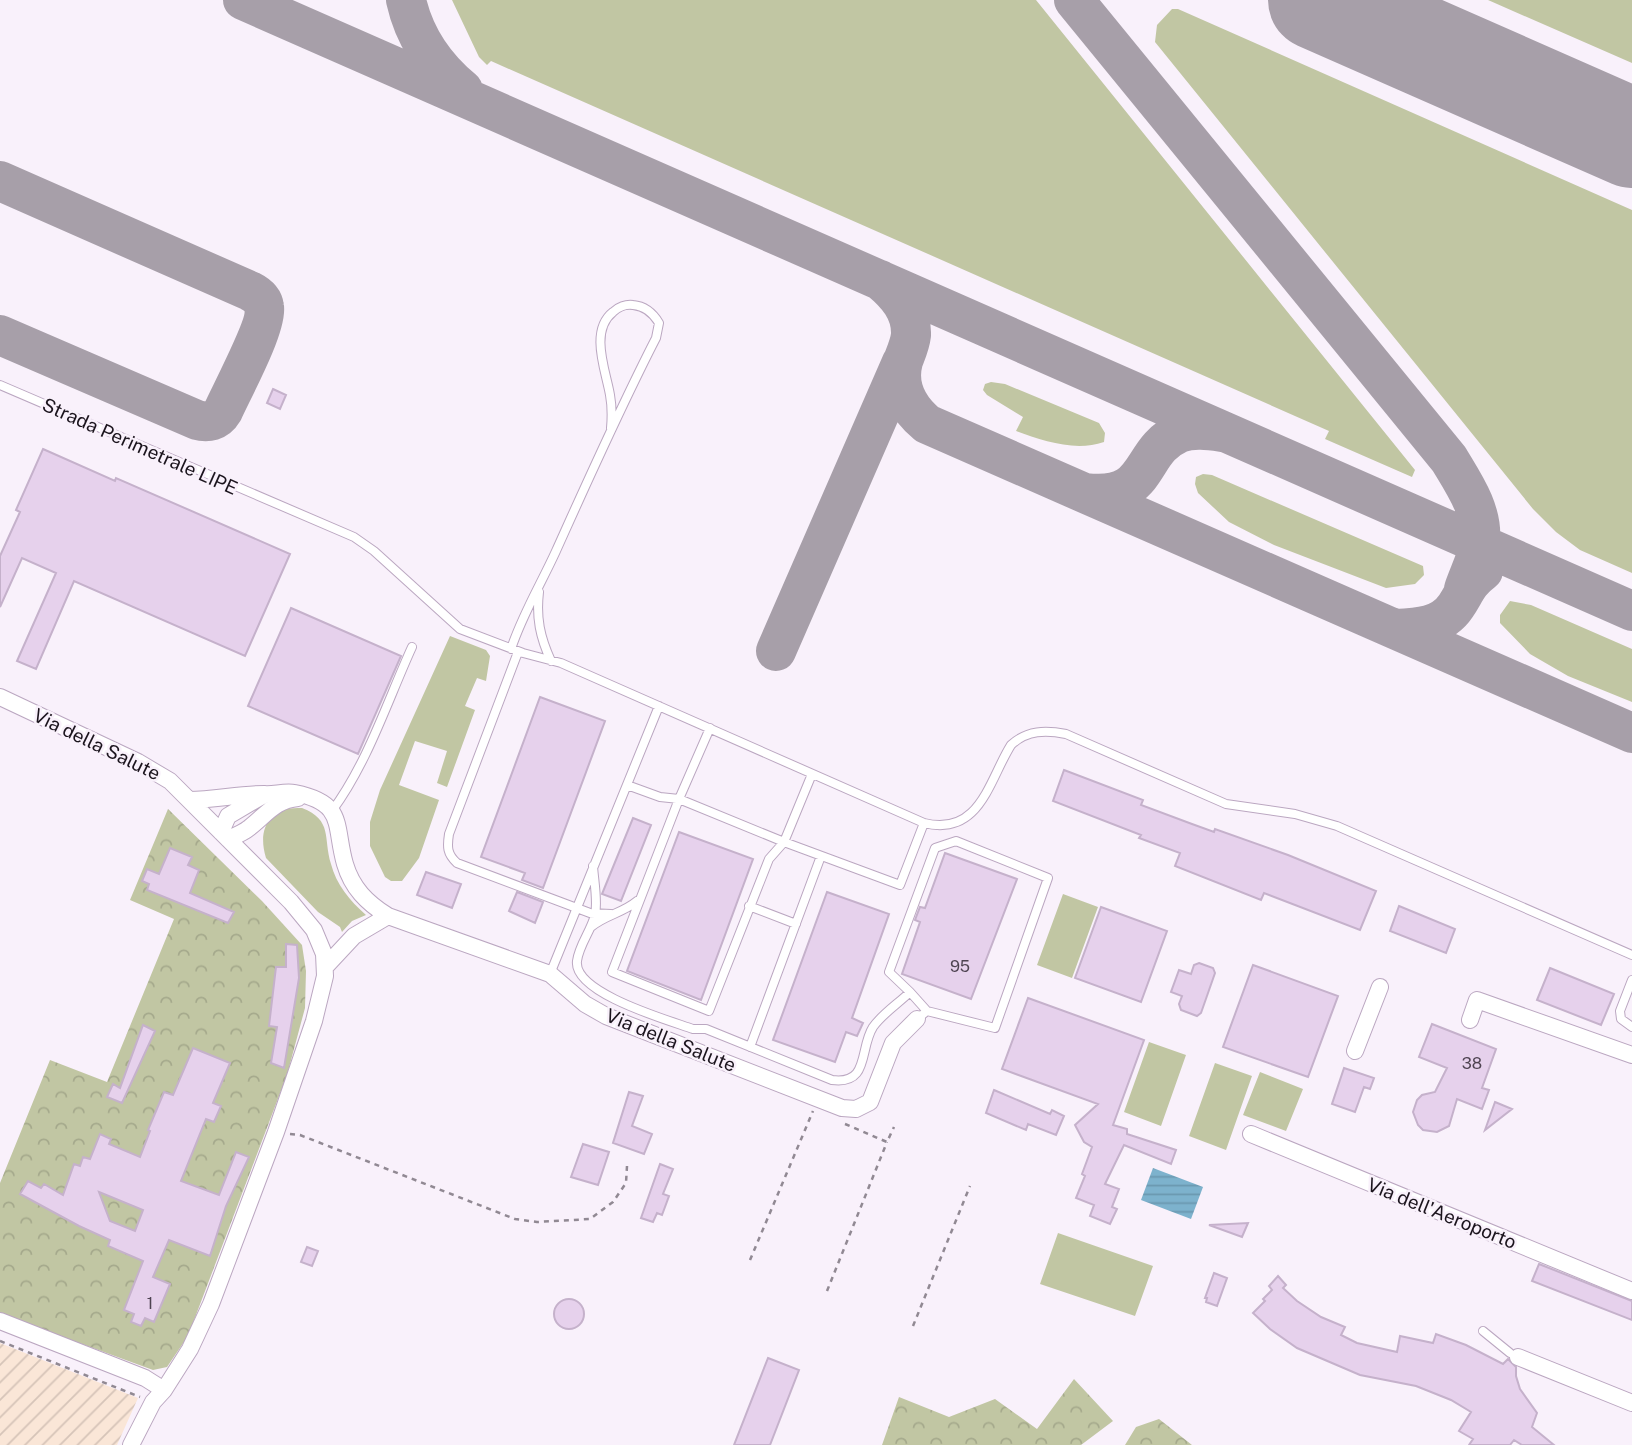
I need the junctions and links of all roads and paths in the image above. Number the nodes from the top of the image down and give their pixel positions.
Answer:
1 (0, 385) edge
2 (611, 428) junction
3 (545, 576) junction
4 (412, 647) dead end
5 (514, 650) junction
6 (551, 661) junction
7 (0, 697) edge
8 (659, 706) junction
9 (710, 728) junction
10 (812, 774) junction
11 (627, 785) junction
12 (265, 795) junction
13 (311, 798) junction
14 (679, 799) junction
15 (189, 800) junction
16 (332, 811) junction
17 (924, 823) junction
18 (225, 835) junction
19 (784, 842) junction
20 (821, 856) junction
21 (593, 866) junction
22 (639, 899) junction
23 (749, 906) junction
24 (576, 907) junction
25 (596, 914) junction
26 (611, 914) junction
27 (388, 916) junction
28 (796, 924) junction
29 (589, 930) junction
30 (1632, 955) edge
31 (326, 966) junction
32 (550, 974) junction
33 (1632, 980) edge
34 (1380, 987) dead end
35 (910, 992) junction
36 (922, 1015) junction
37 (1470, 1020) dead end
38 (1632, 1027) edge
39 (750, 1047) junction
40 (1355, 1051) dead end
41 (1632, 1055) edge
42 (813, 1111) dead end
43 (838, 1121) dead end
44 (894, 1127) dead end
45 (276, 1132) junction
46 (1251, 1134) dead end
47 (887, 1142) junction
48 (627, 1166) dead end
49 (970, 1186) dead end
50 (750, 1260) dead end
51 (827, 1291) dead end
52 (1632, 1291) edge
53 (0, 1321) edge
54 (913, 1326) dead end
55 (1483, 1331) dead end
56 (0, 1341) edge
57 (1514, 1355) joint
58 (164, 1390) junction
59 (153, 1402) junction
60 (1632, 1403) edge
61 (131, 1445) edge

1 - 5 lane, Strada Perimetrale LIPE
2 - 2 lane
2 - 3 lane
3 - 5 lane
3 - 6 lane
4 - 16 lane
5 - 6 lane, Strada Perimetrale LIPE
5 - 24 lane
6 - 8 lane, Strada Perimetrale LIPE
7 - 15 street, Via della Salute
8 - 9 lane, Strada Perimetrale LIPE
8 - 11 lane
9 - 10 lane, Strada Perimetrale LIPE
9 - 14 lane
10 - 17 lane, Strada Perimetrale LIPE
10 - 19 lane
11 - 14 lane
11 - 21 lane
12 - 13 street
12 - 15 street
12 - 18 street
13 - 16 street
13 - 18 street
14 - 19 lane
14 - 22 lane
15 - 18 street, Via della Salute
16 - 27 street, Via della Salute
17 - 20 lane
17 - 30 lane
18 - 31 street, Via della Salute
19 - 20 lane
19 - 23 lane
20 - 28 lane
21 - 24 lane
21 - 25 lane
22 - 23 lane
22 - 26 lane
23 - 28 lane
24 - 25 lane
24 - 32 lane
25 - 26 lane
25 - 29 lane
26 - 29 lane
27 - 31 street
27 - 32 street, Via della Salute
28 - 39 lane
29 - 39 lane
31 - 45 street
32 - 36 street, Via della Salute
33 - 38 lane
34 - 40 street
35 - 36 lane
35 - 36 lane
35 - 39 lane
37 - 41 street
42 - 50 path
43 - 47 path
44 - 47 path
45 - 48 path
45 - 58 street
46 - 52 street, Via dell'Aeroporto
47 - 51 path
49 - 54 path
53 - 58 street
55 - 57 lane
56 - 59 path
57 - 60 street
58 - 59 street
59 - 61 street

